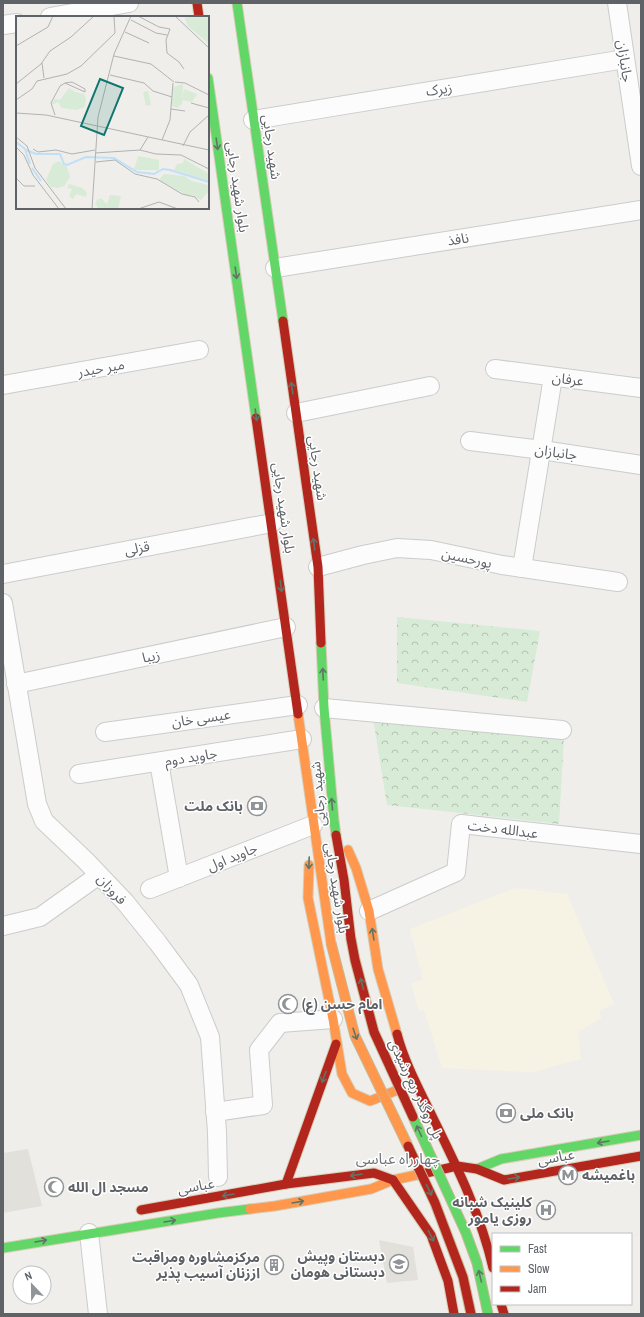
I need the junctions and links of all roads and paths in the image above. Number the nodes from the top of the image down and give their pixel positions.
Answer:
1 (129, 3) edge
2 (197, 3) edge
3 (237, 3) edge
4 (617, 3) edge
5 (56, 16) edge
6 (199, 16) edge
7 (16, 23) edge
8 (3, 25) edge
9 (625, 59) junction
10 (209, 85) edge
11 (253, 120) junction
12 (639, 137) edge
13 (641, 166) edge
14 (641, 210) edge
15 (275, 268) junction
16 (199, 350) dead end
17 (495, 369) dead end
18 (553, 377) junction
19 (3, 385) edge
20 (430, 386) dead end
21 (641, 388) edge
22 (296, 413) junction
23 (470, 441) dead end
24 (542, 450) junction
25 (641, 465) edge
26 (272, 523) junction
27 (318, 567) junction
28 (522, 568) junction
29 (3, 574) edge
30 (618, 582) dead end
31 (3, 603) edge
32 (286, 627) junction
33 (16, 684) junction
34 (298, 705) junction
35 (324, 708) junction
36 (562, 730) dead end
37 (105, 732) dead end
38 (302, 739) junction
39 (159, 762) junction
40 (79, 774) dead end
41 (334, 820) junction
42 (313, 824) junction
43 (641, 844) edge
44 (100, 875) junction
45 (179, 878) junction
46 (150, 889) dead end
47 (369, 911) junction
48 (3, 926) edge
49 (351, 939) joint
50 (333, 1019) junction
51 (337, 1041) junction
52 (412, 1075) junction
53 (215, 1112) junction
54 (641, 1135) edge
55 (641, 1156) edge
56 (457, 1166) junction
57 (477, 1169) junction
58 (218, 1178) dead end
59 (393, 1180) junction
60 (286, 1184) junction
61 (134, 1211) dead end
62 (89, 1233) junction
63 (3, 1248) edge
64 (492, 1263) edge
65 (98, 1314) edge
66 (454, 1314) edge
67 (470, 1314) edge
68 (488, 1314) edge

1 - 5 street
2 - 6 main road
3 - 11 main road, شهید رجایی
4 - 9 street, جانبازان
7 - 8 street
9 - 11 street, زیرک
9 - 12 street, جانبازان
10 -> 26 main road, بلوار شهید رجایی
11 - 15 main road, شهید رجایی
12 - 13 street, جانبازان
14 - 15 street, نافذ
22 -> 15 main road, شهید رجایی
16 - 19 street, میر حیدر
17 - 18 street, عرفان
18 - 21 street, عرفان
18 - 24 street
20 - 22 street
27 -> 22 main road, شهید رجایی
23 - 24 street, جانبازان
24 - 25 street, جانبازان
24 - 28 street
26 - 29 street, قزلی
26 -> 32 main road, بلوار شهید رجایی
27 - 28 street, پورحسین
35 -> 27 main road, شهید رجایی
28 - 30 street, پورحسین
31 - 33 street, فروزان
32 - 33 street, زیبا
32 - 34 main road, بلوار شهید رجایی
33 - 44 street, فروزان
34 - 37 street, عیسی خان
34 - 38 main road, بلوار شهید رجایی
35 - 36 street
41 -> 35 main road, شهید رجایی
38 - 39 street, جاوید دوم
38 - 42 main road, بلوار شهید رجایی
39 - 40 street, جاوید دوم
39 - 45 street
41 - 47 main road
41 - 49 main road, شهید رجایی
42 - 45 street, جاوید اول
42 -> 50 main road
42 -> 67 main road, بلوار شهید رجایی, bridge
43 - 47 street, عبدالله دخت
44 - 48 street
44 - 53 street, فروزان
45 - 46 street, جاوید اول
52 -> 47 main road
68 -> 49 main road, پل روگذر ربع رشیدی, bridge
50 - 51 main road
50 - 53 street
51 - 52 main road
51 -> 60 main road
52 - 56 main road
53 - 58 street, فروزان
54 -> 57 main road, عباسى
57 -> 55 main road, عباسى
56 - 57 main road, عباسى
56 - 59 main road, عباسى
56 - 64 main road
59 -> 60 main road, عباسى
62 -> 59 main road, عباسى
59 -> 66 main road
60 -> 61 main road, عباسى
63 -> 62 main road, عباسى
62 - 65 street

